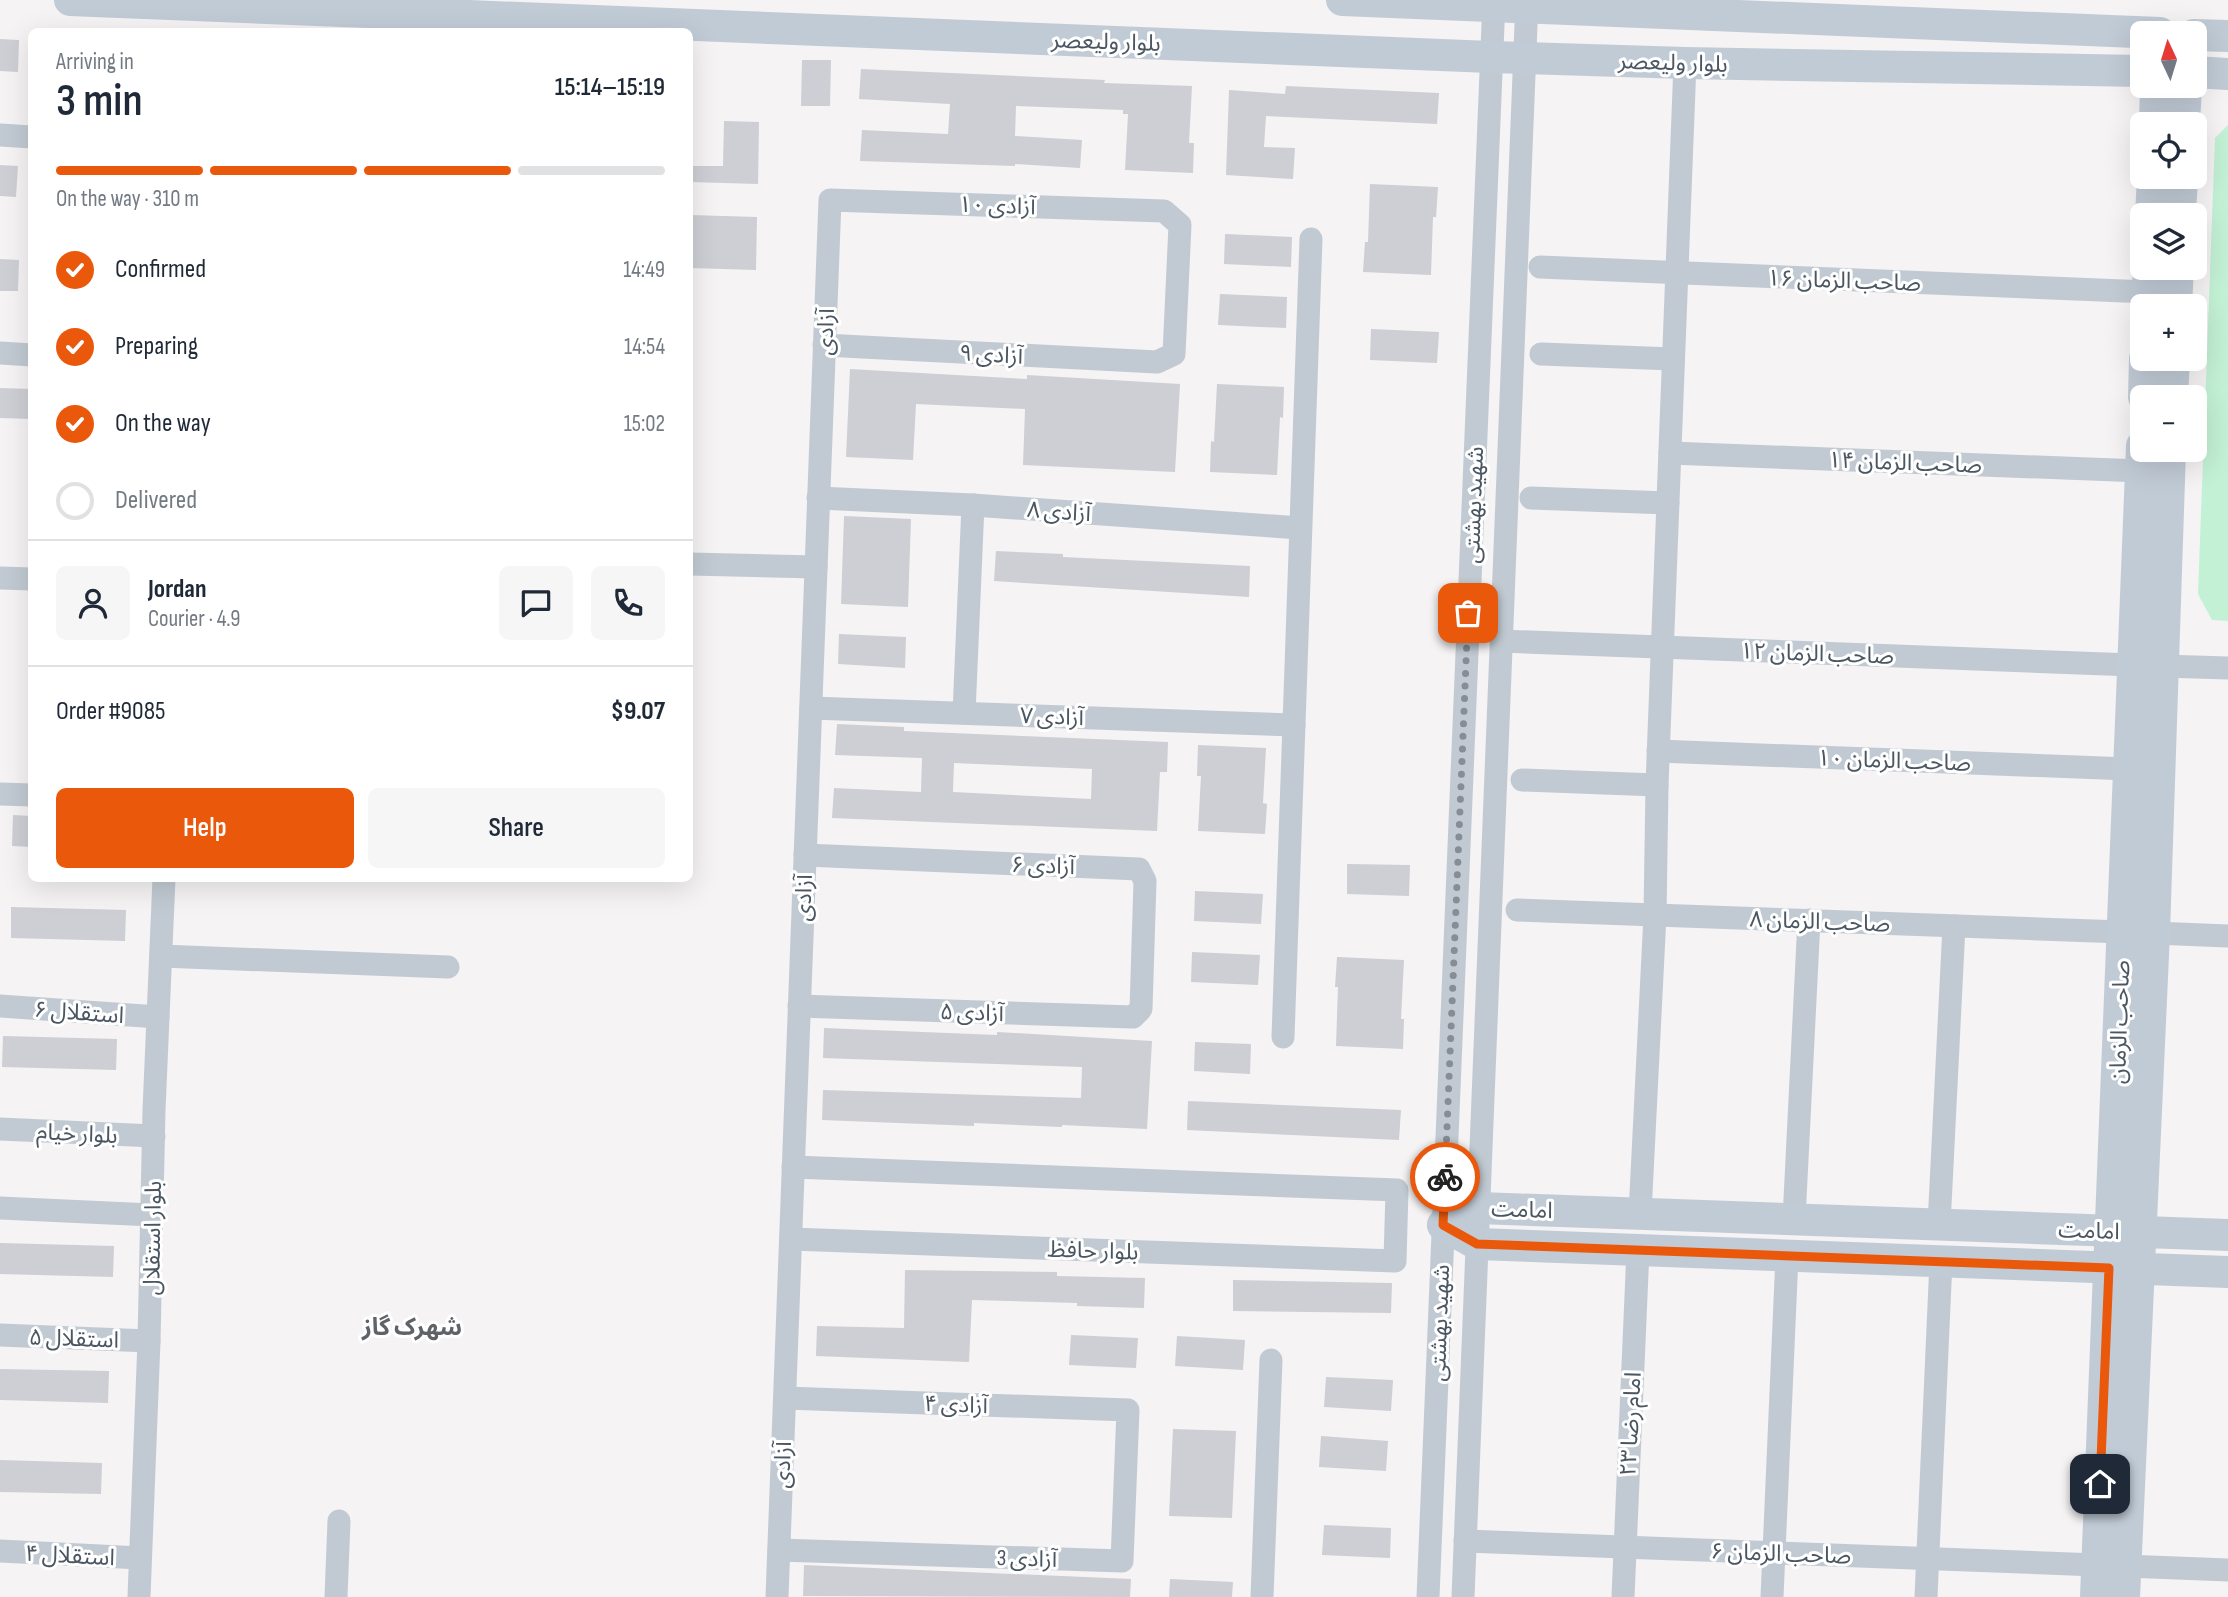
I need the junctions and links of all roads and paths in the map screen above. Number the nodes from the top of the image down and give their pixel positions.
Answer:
1 (70, 0) edge
2 (1342, 0) edge
3 (1494, 3) edge
4 (1526, 4) edge
5 (503, 9) edge
6 (2130, 32) edge
7 (2207, 35) edge
8 (2228, 36) edge
9 (1491, 57) junction
10 (1524, 58) junction
11 (1685, 63) junction
12 (2130, 71) edge
13 (2207, 73) edge
14 (2228, 74) edge
15 (0, 135) edge
16 (28, 136) edge
17 (830, 200) joint
18 (1311, 239) dead end
19 (1540, 267) dead end
20 (1677, 274) junction
21 (2148, 289) edge
22 (824, 345) junction
23 (0, 353) edge
24 (1541, 354) dead end
25 (28, 355) edge
26 (1674, 359) junction
27 (1157, 362) joint
28 (1670, 453) junction
29 (2130, 459) edge
30 (2141, 462) edge
31 (2169, 462) edge
32 (818, 498) junction
33 (1531, 498) dead end
34 (1668, 503) junction
35 (973, 505) junction
36 (1300, 528) junction
37 (693, 564) edge
38 (816, 567) junction
39 (0, 578) edge
40 (28, 579) edge
41 (1501, 641) junction
42 (1662, 647) junction
43 (2147, 665) junction
44 (2228, 668) edge
45 (811, 708) junction
46 (964, 713) junction
47 (1294, 724) junction
48 (1658, 751) junction
49 (2129, 769) junction
50 (1522, 780) dead end
51 (1657, 785) junction
52 (0, 794) edge
53 (28, 796) edge
54 (805, 855) junction
55 (164, 882) edge
56 (1517, 910) dead end
57 (1655, 915) junction
58 (1809, 920) junction
59 (1954, 926) junction
60 (2123, 932) junction
61 (2154, 933) junction
62 (2228, 936) edge
63 (161, 956) junction
64 (448, 967) dead end
65 (0, 1006) edge
66 (799, 1006) junction
67 (1141, 1009) joint
68 (158, 1017) junction
69 (1283, 1037) dead end
70 (0, 1129) edge
71 (154, 1136) junction
72 (793, 1167) junction
73 (0, 1208) edge
74 (1479, 1208) junction
75 (1640, 1214) junction
76 (152, 1215) junction
77 (1794, 1219) junction
78 (1443, 1225) junction
79 (1939, 1225) junction
80 (2125, 1232) junction
81 (2228, 1235) edge
82 (791, 1238) junction
83 (1477, 1244) junction
84 (1638, 1250) junction
85 (1787, 1256) junction
86 (1941, 1261) junction
87 (2123, 1268) junction
88 (2228, 1272) edge
89 (0, 1335) edge
90 (149, 1341) junction
91 (1271, 1360) dead end
92 (785, 1398) junction
93 (1128, 1410) joint
94 (339, 1521) dead end
95 (1465, 1541) junction
96 (1625, 1547) junction
97 (779, 1549) junction
98 (0, 1551) edge
99 (1774, 1552) junction
100 (140, 1558) junction
101 (1928, 1558) junction
102 (2111, 1565) junction
103 (2228, 1570) edge
104 (139, 1597) edge
105 (337, 1597) edge
106 (778, 1597) edge
107 (1262, 1597) edge
108 (1428, 1597) edge
109 (1463, 1597) edge
110 (1623, 1597) edge
111 (1772, 1597) edge
112 (1926, 1597) edge
113 (2096, 1597) edge
114 (2124, 1597) edge

1 - 5 street, بلوار ولیعصر
2 - 3 street
3 - 4 street
3 - 9 street, شهید بهشتی
4 - 6 street
4 - 10 street, شهید بهشتی
5 - 9 street, بلوار ولیعصر
7 - 8 street
9 - 10 street, بلوار ولیعصر
9 - 78 street, شهید بهشتی
10 - 11 street, بلوار ولیعصر
10 - 41 street, شهید بهشتی
11 - 12 street, بلوار ولیعصر
11 - 20 street
13 - 14 street
15 - 16 street
17 - 22 street, آزادی
17 - 27 street, آزادی ۱۰
18 - 36 street
19 - 20 street, صاحب الزمان ۱۶
20 - 21 street, صاحب الزمان ۱۶
20 - 26 street
22 - 27 street, آزادی ۹
22 - 32 street, آزادی
23 - 25 street
24 - 26 street
26 - 28 street
28 - 29 street, صاحب الزمان ۱۴
28 - 34 street
30 - 43 street, صاحب الزمان
31 - 43 street, صاحب الزمان
32 - 35 street, آزادی ۸
32 - 38 street, آزادی
33 - 34 street
34 - 42 street
35 - 36 street, آزادی ۸
35 - 46 street
36 - 47 street
37 - 38 street
38 - 45 street, آزادی
39 - 40 street
41 - 42 street, صاحب الزمان ۱۲
41 - 74 street, شهید بهشتی
42 - 43 street, صاحب الزمان ۱۲
42 - 48 street
43 - 44 street, صاحب الزمان ۱۲
43 - 49 street, صاحب الزمان
43 - 61 street, صاحب الزمان
45 - 46 street, آزادی ۷
45 - 54 street, آزادی
46 - 47 street, آزادی ۷
47 - 69 street
48 - 49 street, صاحب الزمان ۱۰
48 - 51 street
49 - 60 street, صاحب الزمان
50 - 51 street
51 - 57 street
52 - 53 street
54 - 66 street, آزادی
54 - 67 street, آزادی ۶
55 - 63 street, بلوار استقلال
56 - 57 street, صاحب الزمان ۸
57 - 58 street, صاحب الزمان ۸
57 - 75 street
58 - 59 street, صاحب الزمان ۸
58 - 77 street
59 - 60 street, صاحب الزمان ۸
59 - 79 street
60 - 61 street
60 - 80 street, صاحب الزمان
61 - 62 street
61 - 80 street, صاحب الزمان
63 - 64 street
63 - 68 street, بلوار استقلال
65 - 68 street, استقلال ۶
66 - 67 street, آزادی ۵
66 - 72 street, آزادی
68 - 71 street, بلوار استقلال
70 - 71 street, بلوار خیام
71 - 76 street, بلوار استقلال
72 - 82 street, آزادی
72 - 82 street, بلوار حافظ
73 - 76 street
74 - 75 street, امامت
74 - 78 street, امامت
74 - 83 street, شهید بهشتی
75 - 77 street, امامت
76 - 90 street, بلوار استقلال
77 - 79 street, امامت
78 - 83 street, امامت
78 - 108 street, شهید بهشتی
79 - 80 street, امامت
80 - 81 street, امامت
80 - 87 street, صاحب الزمان
82 - 92 street, آزادی
83 - 84 street, امامت
83 - 95 street, شهید بهشتی
84 - 85 street, امامت
84 - 96 street, امام رضا ۲۳
85 - 86 street, امامت
85 - 99 street
86 - 87 street, امامت
86 - 101 street
87 - 88 street, امامت
87 - 102 street, صاحب الزمان
89 - 90 street, استقلال ۵
90 - 100 street, بلوار استقلال
91 - 107 street
92 - 93 street, آزادی ۴
92 - 97 street, آزادی
93 - 97 street, آزادی 3
94 - 105 street
95 - 96 street, صاحب الزمان ۶
95 - 109 street, شهید بهشتی
96 - 99 street, صاحب الزمان ۶
96 - 110 street, امام رضا ۲۳
97 - 106 street, آزادی
98 - 100 street, استقلال ۴
99 - 101 street, صاحب الزمان ۶
99 - 111 street
100 - 104 street, بلوار استقلال
101 - 102 street, صاحب الزمان ۶
101 - 112 street
102 - 103 street, صاحب الزمان ۶
102 - 113 street, صاحب الزمان
102 - 114 street, صاحب الزمان

